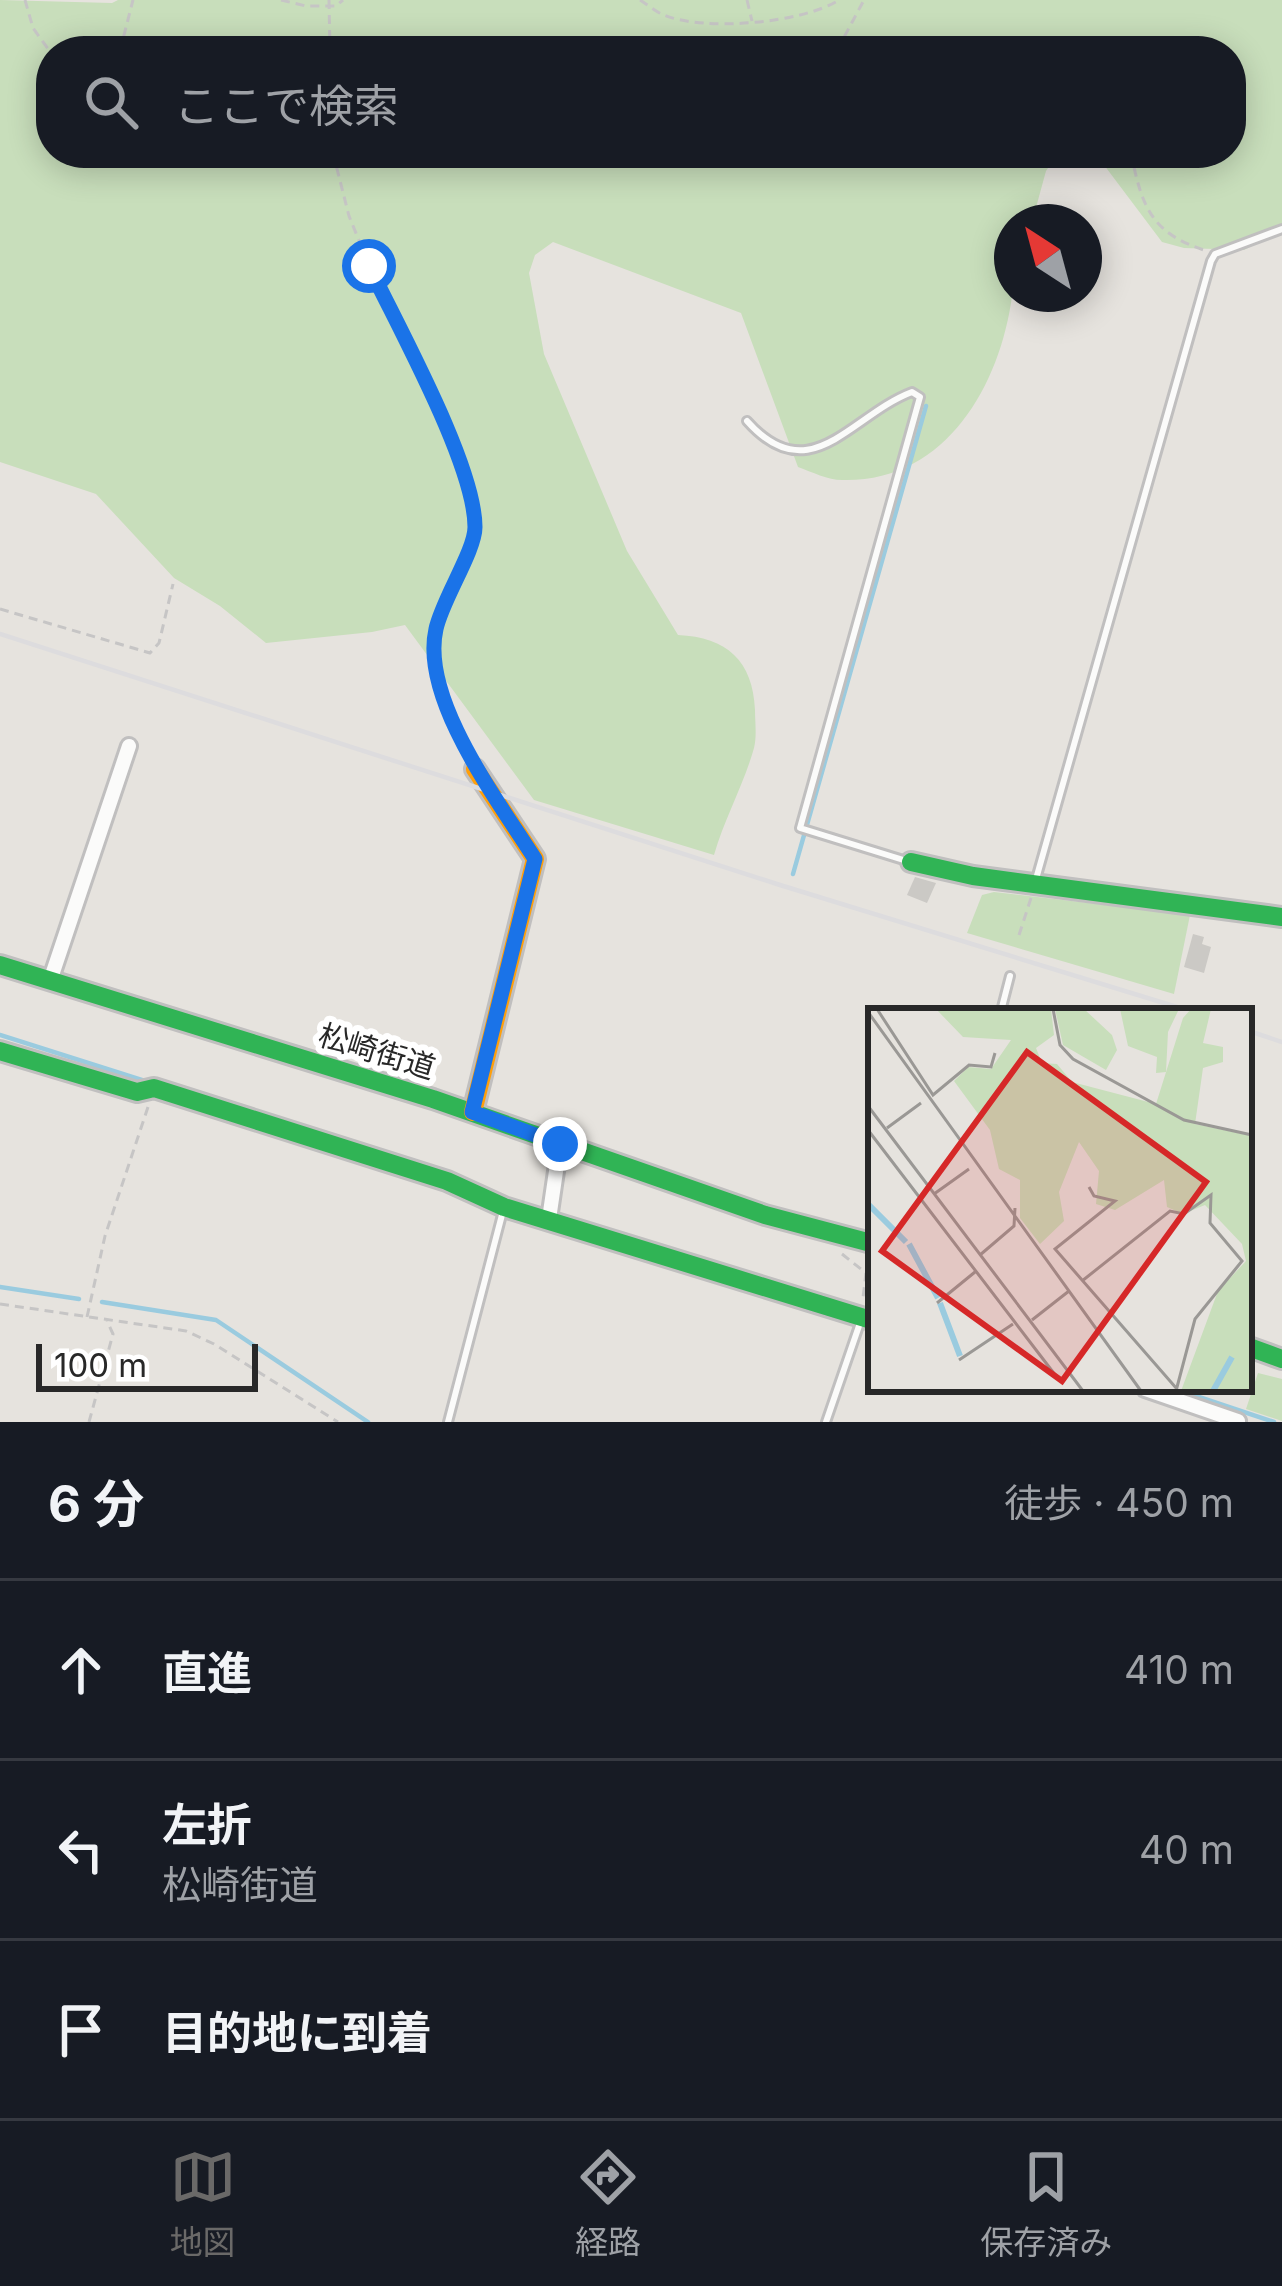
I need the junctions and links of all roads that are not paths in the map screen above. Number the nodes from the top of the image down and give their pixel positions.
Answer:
1 (1282, 229) edge
2 (747, 421) dead end
3 (129, 746) dead end
4 (475, 769) road end
5 (911, 862) joint
6 (1035, 884) junction
7 (1282, 917) edge
8 (0, 965) edge
9 (1010, 976) dead end
10 (50, 981) junction
11 (1002, 1008) edge
12 (0, 1051) edge
13 (472, 1112) junction
14 (560, 1144) junction
15 (504, 1207) junction
16 (548, 1220) junction
17 (868, 1243) edge
18 (866, 1319) edge
19 (1252, 1348) edge
20 (1282, 1359) edge
21 (1154, 1392) edge
22 (1238, 1420) edge
23 (448, 1422) edge
24 (826, 1422) edge

1 - 6 lane
2 - 5 lane
3 - 10 street
4 - 13 street
5 - 6 street
6 - 7 street
8 - 10 street, 松崎街道
9 - 11 lane
10 - 13 street, 松崎街道
12 - 15 street
13 - 14 street, 松崎街道
14 - 16 street
14 - 17 street, 松崎街道
15 - 16 street
15 - 23 lane
16 - 18 street
18 - 24 lane
19 - 20 street
21 - 22 street

